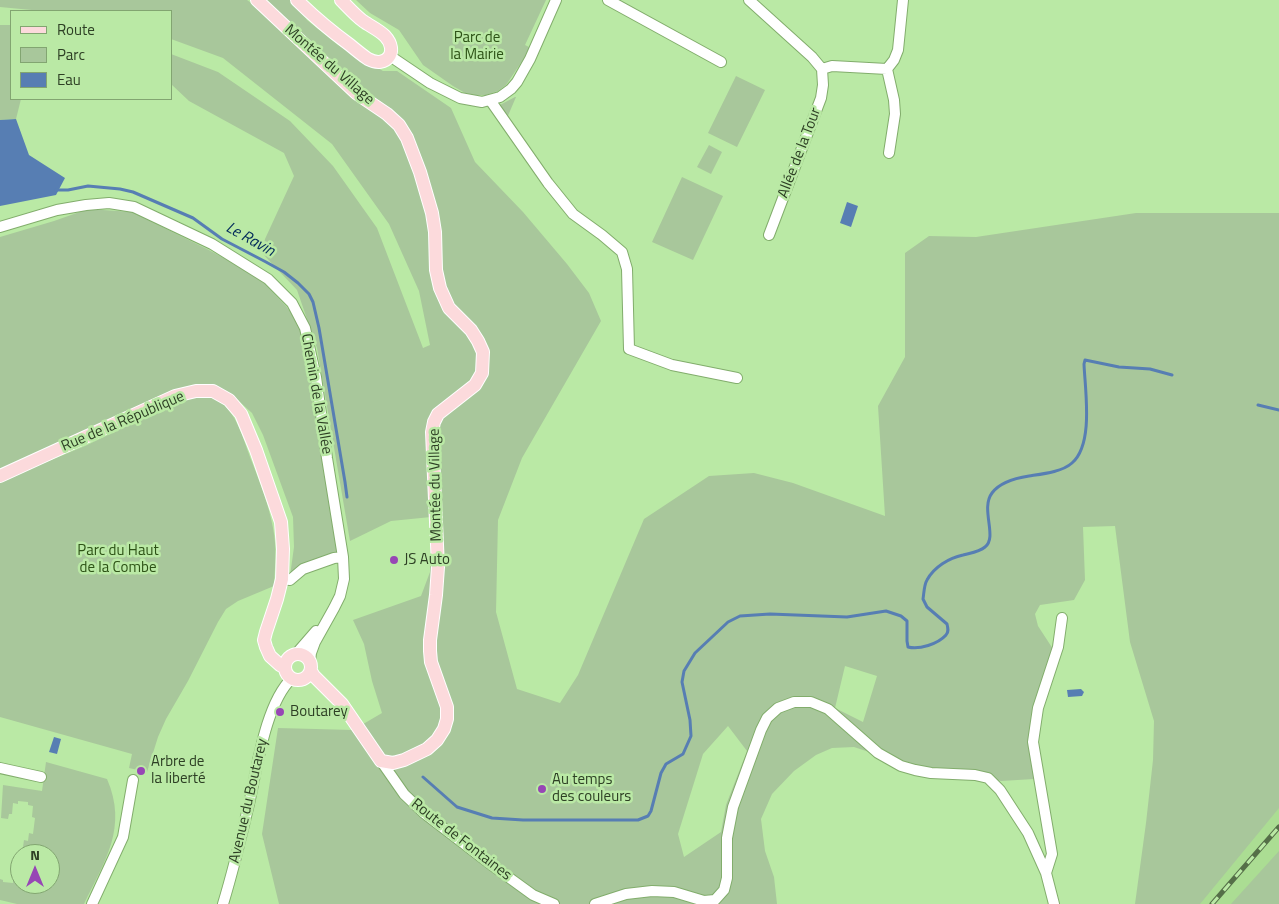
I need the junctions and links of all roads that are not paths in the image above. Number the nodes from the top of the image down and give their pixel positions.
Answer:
1 (256, 0) edge
2 (297, 0) edge
3 (341, 0) edge
4 (556, 0) edge
5 (608, 0) edge
6 (749, 0) edge
7 (903, 0) edge
8 (390, 56) junction
9 (722, 62) dead end
10 (822, 69) junction
11 (887, 69) junction
12 (490, 100) junction
13 (889, 153) dead end
14 (0, 227) edge
15 (769, 234) dead end
16 (737, 378) dead end
17 (0, 476) edge
18 (340, 540) joint
19 (343, 559) junction
20 (282, 579) junction
21 (272, 616) junction
22 (1062, 618) dead end
23 (327, 619) junction
24 (294, 655) junction
25 (298, 672) junction
26 (381, 761) junction
27 (0, 768) edge
28 (41, 777) dead end
29 (133, 780) dead end
30 (1046, 873) junction
31 (92, 904) edge
32 (223, 904) edge
33 (554, 904) edge
34 (595, 904) edge
35 (1054, 904) edge

1 - 26 main road, Montée du Village
2 - 8 main road, Montée du Village
3 - 8 main road
4 - 12 street
5 - 9 street
6 - 10 street
7 - 11 street
8 - 12 street
10 - 11 street
10 - 15 street, Allée de la Tour
11 - 13 street
12 - 16 street
14 - 18 street, Chemin de la Vallée
17 - 20 main road, Rue de la République
18 - 19 street, Avenue du Boutarey
19 - 20 street
19 - 23 street, Avenue du Boutarey
20 - 21 main road, Rue de la République
21 - 24 main road, Rue de la République
21 - 25 main road, Rue de la République
22 - 30 street
23 - 24 street, Avenue du Boutarey
23 - 25 street, Avenue du Boutarey
24 - 25 main road
24 - 25 main road
25 - 26 main road
25 - 32 street, Avenue du Boutarey
26 - 33 street, Route de Fontaines
27 - 28 street
29 - 31 street
30 - 34 street
30 - 35 street

